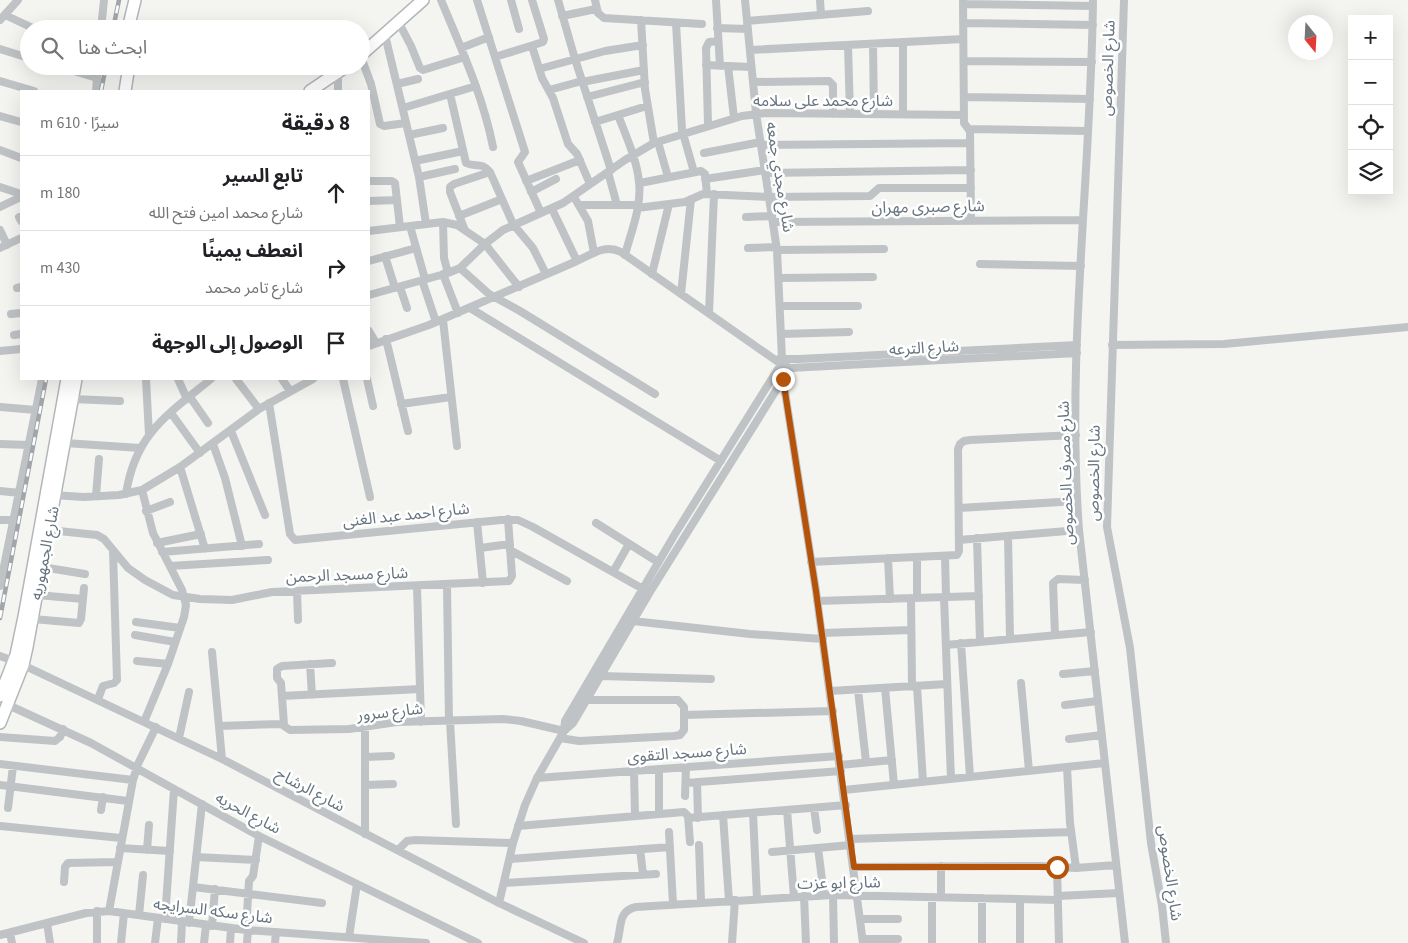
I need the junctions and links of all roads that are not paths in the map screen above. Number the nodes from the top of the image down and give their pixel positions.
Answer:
1 (18, 0) edge
2 (104, 0) edge
3 (423, 0) edge
4 (441, 0) edge
5 (478, 0) edge
6 (511, 0) edge
7 (532, 0) edge
8 (558, 0) edge
9 (595, 0) edge
10 (716, 0) edge
11 (745, 0) edge
12 (820, 0) edge
13 (1124, 0) edge
14 (963, 2) edge
15 (1093, 3) edge
16 (134, 4) edge
17 (596, 9) junction
18 (868, 11) dead end
19 (821, 15) junction
20 (562, 16) junction
21 (2, 18) edge
22 (102, 20) edge
23 (130, 20) edge
24 (134, 20) edge
25 (641, 20) junction
26 (399, 23) junction
27 (676, 23) junction
28 (963, 23) junction
29 (20, 24) edge
30 (702, 24) dead end
31 (747, 25) junction
32 (1093, 25) junction
33 (718, 28) junction
34 (519, 29) dead end
35 (385, 35) junction
36 (489, 37) junction
37 (964, 39) junction
38 (718, 40) junction
39 (903, 42) junction
40 (873, 44) junction
41 (643, 45) junction
42 (848, 45) junction
43 (532, 46) junction
44 (370, 48) edge
45 (461, 48) junction
46 (0, 49) edge
47 (750, 50) junction
48 (20, 55) edge
49 (465, 57) junction
50 (495, 57) junction
51 (574, 59) junction
52 (964, 61) junction
53 (1092, 62) junction
54 (706, 65) junction
55 (720, 66) junction
56 (728, 66) junction
57 (751, 67) junction
58 (539, 69) junction
59 (644, 70) junction
60 (87, 75) edge
61 (97, 75) edge
62 (120, 75) edge
63 (128, 75) edge
64 (335, 75) edge
65 (342, 75) edge
66 (368, 75) edge
67 (97, 78) junction
68 (418, 79) dead end
69 (0, 81) edge
70 (582, 82) junction
71 (645, 82) junction
72 (753, 82) junction
73 (397, 84) junction
74 (476, 86) junction
75 (31, 90) edge
76 (96, 90) edge
77 (118, 90) edge
78 (125, 90) edge
79 (312, 90) edge
80 (338, 90) edge
81 (548, 90) junction
82 (450, 94) junction
83 (587, 97) junction
84 (964, 97) junction
85 (1090, 99) junction
86 (647, 106) junction
87 (403, 108) junction
88 (756, 113) junction
89 (833, 114) junction
90 (850, 114) junction
91 (874, 114) junction
92 (903, 114) junction
93 (618, 115) junction
94 (964, 115) junction
95 (0, 116) edge
96 (734, 118) junction
97 (20, 122) edge
98 (595, 122) junction
99 (406, 123) junction
100 (708, 125) junction
101 (443, 128) dead end
102 (970, 129) junction
103 (1088, 131) junction
104 (683, 134) junction
105 (409, 135) junction
106 (656, 142) junction
107 (970, 143) junction
108 (762, 144) junction
109 (493, 147) dead end
110 (0, 150) edge
111 (463, 151) junction
112 (704, 153) dead end
113 (632, 155) junction
114 (20, 158) edge
115 (580, 160) junction
116 (415, 161) junction
117 (456, 169) dead end
118 (971, 170) junction
119 (609, 171) junction
120 (490, 172) junction
121 (694, 172) junction
122 (766, 172) junction
123 (419, 177) junction
124 (668, 177) junction
125 (556, 179) dead end
126 (706, 179) junction
127 (526, 180) junction
128 (370, 181) edge
129 (640, 183) junction
130 (590, 184) junction
131 (0, 187) edge
132 (971, 188) junction
133 (531, 192) junction
134 (710, 194) junction
135 (20, 195) edge
136 (20, 196) edge
137 (574, 197) junction
138 (770, 197) junction
139 (691, 199) junction
140 (397, 200) junction
141 (502, 200) junction
142 (370, 201) edge
143 (669, 204) junction
144 (579, 205) junction
145 (617, 205) junction
146 (638, 206) junction
147 (0, 207) edge
148 (552, 209) junction
149 (541, 213) junction
150 (459, 216) junction
151 (746, 217) dead end
152 (773, 219) junction
153 (971, 220) junction
154 (1083, 220) junction
155 (443, 222) junction
156 (426, 224) junction
157 (514, 224) junction
158 (410, 226) junction
159 (400, 228) junction
160 (464, 228) junction
161 (0, 230) edge
162 (370, 231) edge
163 (20, 238) edge
164 (484, 244) junction
165 (3, 247) edge
166 (416, 248) junction
167 (748, 248) dead end
168 (777, 249) junction
169 (884, 249) dead end
170 (594, 253) junction
171 (625, 255) junction
172 (385, 256) junction
173 (370, 260) edge
174 (577, 261) junction
175 (980, 264) dead end
176 (1081, 266) junction
177 (460, 268) junction
178 (445, 274) junction
179 (546, 274) junction
180 (652, 274) junction
181 (873, 277) dead end
182 (779, 278) junction
183 (423, 280) junction
184 (398, 287) junction
185 (519, 287) junction
186 (681, 294) junction
187 (370, 296) edge
188 (495, 297) junction
189 (780, 306) junction
190 (858, 306) dead end
191 (407, 308) dead end
192 (470, 308) junction
193 (20, 313) edge
194 (458, 313) junction
195 (709, 313) junction
196 (11, 314) dead end
197 (440, 321) junction
198 (1408, 327) edge
199 (849, 332) dead end
200 (781, 334) junction
201 (386, 340) junction
202 (1077, 344) junction
203 (372, 345) edge
204 (1112, 345) junction
205 (20, 349) edge
206 (0, 351) edge
207 (1077, 354) junction
208 (779, 361) junction
209 (790, 368) junction
210 (783, 379) junction
211 (42, 380) edge
212 (66, 380) edge
213 (76, 380) edge
214 (146, 380) edge
215 (179, 380) edge
216 (210, 380) edge
217 (237, 380) edge
218 (283, 380) edge
219 (309, 380) edge
220 (343, 380) edge
221 (367, 380) edge
222 (290, 391) junction
223 (655, 394) dead end
224 (451, 397) junction
225 (188, 398) junction
226 (72, 399) junction
227 (120, 401) dead end
228 (269, 403) junction
229 (401, 404) junction
230 (373, 406) dead end
231 (0, 407) edge
232 (259, 409) junction
233 (36, 410) junction
234 (171, 413) junction
235 (208, 423) dead end
236 (231, 430) junction
237 (408, 431) dead end
238 (148, 435) junction
239 (1076, 435) junction
240 (65, 443) junction
241 (0, 444) edge
242 (213, 444) junction
243 (29, 445) junction
244 (457, 446) dead end
245 (140, 448) junction
246 (200, 453) junction
247 (99, 459) dead end
248 (721, 460) junction
249 (180, 467) junction
250 (142, 490) junction
251 (0, 491) edge
252 (20, 493) junction
253 (126, 494) junction
254 (51, 495) junction
255 (96, 496) junction
256 (370, 497) dead end
257 (170, 502) dead end
258 (1077, 502) junction
259 (959, 508) junction
260 (146, 511) junction
261 (264, 515) dead end
262 (508, 519) junction
263 (0, 520) edge
264 (14, 520) junction
265 (477, 522) junction
266 (596, 523) dead end
267 (50, 530) junction
268 (1080, 530) junction
269 (201, 534) junction
270 (1008, 536) junction
271 (977, 538) junction
272 (959, 540) junction
273 (157, 543) junction
274 (259, 544) dead end
275 (629, 544) junction
276 (242, 546) junction
277 (510, 547) junction
278 (480, 548) junction
279 (205, 549) junction
280 (113, 551) junction
281 (162, 552) junction
282 (945, 556) junction
283 (917, 557) junction
284 (888, 558) junction
285 (268, 560) dead end
286 (658, 562) junction
287 (811, 562) junction
288 (170, 566) junction
289 (42, 568) junction
290 (613, 572) junction
291 (85, 574) dead end
292 (1085, 580) junction
293 (567, 581) dead end
294 (483, 583) junction
295 (447, 585) junction
296 (0, 586) edge
297 (417, 586) junction
298 (84, 588) dead end
299 (643, 589) junction
300 (297, 591) junction
301 (37, 595) junction
302 (978, 596) junction
303 (185, 597) junction
304 (945, 597) junction
305 (914, 598) junction
306 (83, 599) junction
307 (890, 599) junction
308 (817, 601) junction
309 (33, 619) junction
310 (298, 620) dead end
311 (136, 622) dead end
312 (633, 622) junction
313 (180, 628) junction
314 (911, 630) junction
315 (1091, 632) junction
316 (135, 635) dead end
317 (1055, 635) junction
318 (822, 636) junction
319 (1010, 639) junction
320 (175, 642) junction
321 (980, 642) junction
322 (961, 643) junction
323 (946, 645) junction
324 (212, 652) dead end
325 (0, 656) edge
326 (137, 661) dead end
327 (18, 663) junction
328 (332, 663) dead end
329 (168, 664) junction
330 (310, 664) junction
331 (1095, 671) junction
332 (1063, 674) dead end
333 (600, 676) junction
334 (712, 679) dead end
335 (1021, 683) dead end
336 (947, 684) junction
337 (915, 686) junction
338 (885, 688) junction
339 (420, 689) junction
340 (858, 690) junction
341 (189, 692) dead end
342 (830, 692) junction
343 (312, 695) junction
344 (282, 696) junction
345 (3, 700) edge
346 (98, 700) junction
347 (586, 700) junction
348 (1098, 701) junction
349 (1065, 705) dead end
350 (833, 711) junction
351 (684, 715) junction
352 (450, 721) junction
353 (144, 722) junction
354 (420, 722) junction
355 (0, 723) edge
356 (284, 725) junction
357 (219, 726) junction
358 (156, 727) junction
359 (365, 727) junction
360 (63, 729) junction
361 (562, 735) junction
362 (1102, 735) junction
363 (0, 737) edge
364 (179, 738) junction
365 (1069, 739) dead end
366 (391, 756) dead end
367 (839, 756) junction
368 (366, 757) junction
369 (222, 759) junction
370 (892, 760) junction
371 (866, 762) junction
372 (1105, 763) junction
373 (0, 764) edge
374 (13, 766) junction
375 (137, 766) junction
376 (686, 767) junction
377 (1067, 767) junction
378 (841, 768) junction
379 (659, 769) junction
380 (634, 771) junction
381 (1029, 771) junction
382 (970, 777) junction
383 (537, 778) junction
384 (951, 779) junction
385 (133, 780) junction
386 (697, 782) junction
387 (923, 782) junction
388 (686, 783) junction
389 (393, 784) dead end
390 (0, 785) edge
391 (366, 785) junction
392 (894, 785) junction
393 (11, 786) junction
394 (174, 789) junction
395 (844, 790) junction
396 (685, 796) dead end
397 (103, 797) junction
398 (128, 800) junction
399 (202, 804) junction
400 (846, 805) junction
401 (8, 808) dead end
402 (814, 808) junction
403 (101, 810) dead end
404 (787, 810) junction
405 (753, 813) junction
406 (659, 814) junction
407 (635, 816) junction
408 (722, 816) junction
409 (688, 818) junction
410 (698, 818) junction
411 (150, 824) dead end
412 (456, 824) dead end
413 (0, 826) edge
414 (518, 826) junction
415 (817, 830) dead end
416 (670, 832) dead end
417 (1071, 832) junction
418 (365, 834) junction
419 (259, 836) junction
420 (122, 838) junction
421 (690, 842) dead end
422 (850, 842) junction
423 (513, 843) junction
424 (699, 845) dead end
425 (670, 847) junction
426 (120, 848) junction
427 (818, 848) junction
428 (640, 849) junction
429 (147, 850) junction
430 (398, 850) junction
431 (790, 850) junction
432 (170, 851) junction
433 (772, 852) dead end
434 (196, 857) junction
435 (510, 859) junction
436 (256, 860) junction
437 (117, 862) junction
438 (1116, 865) junction
439 (941, 866) junction
440 (854, 867) junction
441 (1057, 867) junction
442 (1076, 868) junction
443 (643, 874) junction
444 (656, 874) dead end
445 (143, 875) dead end
446 (64, 882) dead end
447 (504, 883) junction
448 (357, 884) junction
449 (192, 887) junction
450 (215, 889) junction
451 (248, 893) junction
452 (1119, 893) junction
453 (824, 895) junction
454 (833, 895) junction
455 (857, 895) junction
456 (804, 896) junction
457 (794, 897) junction
458 (932, 897) junction
459 (941, 897) junction
460 (982, 898) junction
461 (1058, 898) junction
462 (757, 899) junction
463 (1020, 899) junction
464 (732, 901) junction
465 (701, 902) junction
466 (322, 903) dead end
467 (499, 903) junction
468 (673, 904) junction
469 (109, 911) junction
470 (97, 912) junction
471 (124, 913) junction
472 (139, 915) junction
473 (162, 919) junction
474 (860, 919) junction
475 (898, 919) dead end
476 (47, 923) junction
477 (186, 923) junction
478 (209, 925) junction
479 (231, 928) junction
480 (247, 930) junction
481 (276, 932) junction
482 (10, 933) junction
483 (301, 934) junction
484 (0, 935) edge
485 (349, 937) junction
486 (898, 939) dead end
487 (383, 941) edge
488 (863, 941) edge
489 (12, 943) edge
490 (50, 943) edge
491 (97, 943) edge
492 (122, 943) edge
493 (155, 943) edge
494 (181, 943) edge
495 (204, 943) edge
496 (230, 943) edge
497 (247, 943) edge
498 (275, 943) edge
499 (300, 943) edge
500 (421, 943) edge
501 (478, 943) edge
502 (584, 943) edge
503 (617, 943) edge
504 (732, 943) edge
505 (806, 943) edge
506 (834, 943) edge
507 (932, 943) edge
508 (982, 943) edge
509 (1020, 943) edge
510 (1059, 943) edge
511 (1126, 943) edge
512 (1166, 943) edge

1 - 21 street
2 - 22 street
3 - 26 main road
4 - 45 street
5 - 36 street
6 - 34 street
7 - 43 street
8 - 20 street
9 - 17 street
10 - 33 street
11 - 31 street, شارع مجدي جمعه
12 - 19 street
13 - 204 street, شارع الخصوص
14 - 15 street
14 - 28 street
15 - 32 street, شارع مصرف الخصوص
16 - 23 main road
16 - 24 main road
17 - 20 street
17 - 25 street
18 - 19 street
19 - 31 street
20 - 51 street
21 - 29 street
25 - 27 street
25 - 41 street
26 - 35 main road
26 - 49 street
27 - 30 street
27 - 104 street
28 - 32 street
28 - 37 street
31 - 33 street
31 - 47 street, شارع مجدي جمعه
32 - 53 street, شارع مصرف الخصوص
33 - 38 street
35 - 44 main road
35 - 73 street
36 - 45 street
36 - 50 street
37 - 39 street
37 - 52 street
38 - 54 street
38 - 55 street
39 - 40 street
39 - 92 street
40 - 42 street
40 - 91 street
41 - 51 street
41 - 59 street
42 - 47 street
42 - 90 street
43 - 50 street
43 - 58 street
45 - 49 street
46 - 48 street
47 - 57 street, شارع مجدي جمعه
49 - 74 street
50 - 127 street
51 - 58 street
51 - 70 street
52 - 53 street
52 - 84 street
53 - 85 street, شارع مصرف الخصوص
54 - 55 street
54 - 100 street
55 - 56 street
56 - 57 street
56 - 96 street
57 - 72 street, شارع مجدي جمعه
58 - 81 street
59 - 70 street
59 - 71 street
60 - 67 street
61 - 67 street
62 - 77 main road
63 - 78 main road
64 - 79 main road
65 - 80 street
66 - 99 street
67 - 76 street
68 - 73 street
69 - 75 street
70 - 81 street
70 - 83 street
71 - 83 street
71 - 86 street
72 - 88 street, شارع مجدي جمعه
72 - 89 street
73 - 87 street
74 - 82 street
74 - 109 street
81 - 115 street
82 - 87 street
82 - 111 street
83 - 98 street
84 - 85 street
84 - 94 street
85 - 103 street, شارع مصرف الخصوص
86 - 93 street
86 - 106 street
87 - 99 street
88 - 89 street, شارع محمد على سلامه
88 - 96 street, شارع محمد على سلامه
88 - 108 street, شارع مجدي جمعه
89 - 90 street, شارع محمد على سلامه
90 - 91 street, شارع محمد على سلامه
91 - 92 street, شارع محمد على سلامه
92 - 94 street, شارع محمد على سلامه
93 - 98 street
93 - 113 street
94 - 102 street
95 - 97 street
96 - 100 street, شارع محمد على سلامه
98 - 119 street
99 - 105 street
100 - 104 street, شارع محمد على سلامه
101 - 105 street
102 - 103 street
102 - 107 street
103 - 154 street, شارع مصرف الخصوص
104 - 106 street, شارع محمد على سلامه
104 - 121 street
105 - 116 street
106 - 113 street, شارع محمد على سلامه
106 - 124 street
107 - 108 street
107 - 118 street
108 - 112 street
108 - 122 street, شارع مجدي جمعه
110 - 114 street
111 - 116 street
111 - 120 street
113 - 119 street, شارع محمد على سلامه
113 - 129 street
115 - 127 street
115 - 130 street
116 - 123 street
117 - 123 street
118 - 122 street
118 - 132 street
119 - 130 street, شارع محمد على سلامه
119 - 145 street
120 - 141 street
120 - 150 street
121 - 124 street
121 - 126 street
122 - 126 street
122 - 138 street, شارع مجدي جمعه
123 - 156 street
124 - 129 street
125 - 133 street
126 - 134 street
127 - 133 street
128 - 140 street
129 - 146 street
130 - 137 street, شارع محمد على سلامه
131 - 135 street
132 - 138 street
132 - 153 street
133 - 149 street
134 - 138 street
134 - 139 street
134 - 195 street
136 - 147 street
137 - 144 street
137 - 148 street, شارع محمد على سلامه
138 - 152 street, شارع مجدي جمعه
139 - 143 street
139 - 186 street
140 - 142 street
140 - 159 street
141 - 150 street
141 - 157 street
143 - 146 street
143 - 180 street
144 - 145 street
144 - 170 street
145 - 146 street
146 - 171 street
148 - 149 street, شارع محمد على سلامه
148 - 174 street
149 - 157 street, شارع محمد على سلامه
150 - 160 street
151 - 152 street, شارع صبرى مهران
152 - 153 street, شارع صبرى مهران
152 - 168 street, شارع مجدي جمعه
153 - 154 street, شارع صبرى مهران
154 - 176 street, شارع مصرف الخصوص
155 - 156 street
155 - 160 street
155 - 178 street
156 - 158 street
157 - 164 street, شارع محمد على سلامه
157 - 179 street
158 - 159 street
158 - 166 street
159 - 162 street
160 - 164 street
161 - 165 street
163 - 165 street
164 - 177 street, شارع محمد على سلامه
164 - 185 street
166 - 172 street
166 - 183 street
167 - 168 street
168 - 169 street
168 - 182 street, شارع مجدي جمعه
170 - 171 street
170 - 174 street
171 - 180 street, شارع الترعه
172 - 173 street
172 - 184 street
174 - 179 street
175 - 176 street
176 - 202 street, شارع مصرف الخصوص
177 - 178 street, شارع محمد على سلامه
177 - 188 street
178 - 183 street, شارع محمد على سلامه
178 - 194 street
179 - 185 street
180 - 186 street, شارع الترعه
181 - 182 street
182 - 189 street, شارع مجدي جمعه
183 - 184 street, شارع محمد على سلامه
183 - 197 street
184 - 187 street, شارع محمد على سلامه
184 - 191 street
185 - 188 street
186 - 195 street, شارع الترعه
188 - 192 street
188 - 223 street
189 - 190 street
189 - 200 street, شارع مجدي جمعه
192 - 194 street
192 - 248 street
193 - 196 street
194 - 197 street
195 - 208 street, شارع الترعه
197 - 201 street
197 - 224 street
198 - 204 street
199 - 200 street
200 - 208 street, شارع مجدي جمعه
201 - 203 street
201 - 229 street
202 - 207 street, شارع مصرف الخصوص
202 - 208 street, شارع الترعه
204 - 512 street, شارع الخصوص
205 - 206 street
207 - 209 street, شارع الترعه
207 - 239 street, شارع مصرف الخصوص
208 - 209 street, شارع الترعه
208 - 248 street
209 - 210 street
210 - 287 street
210 - 312 street
211 - 233 street
212 - 254 main road, شارع الجمهوريه
213 - 226 main road, شارع الجمهوريه
214 - 238 street
215 - 225 street
216 - 225 street
217 - 232 street
218 - 222 street
219 - 222 street
220 - 256 street
221 - 230 street
222 - 228 street
224 - 229 street
224 - 244 street
225 - 234 street
225 - 235 street
226 - 227 street
226 - 240 main road, شارع الجمهوريه
228 - 232 street
228 - 265 street, شارع احمد عبد الغنى
229 - 237 street
231 - 233 street
232 - 236 street
233 - 243 street
234 - 238 street
234 - 246 street
236 - 242 street
236 - 261 street
238 - 245 street
239 - 258 street, شارع مصرف الخصوص
239 - 259 street
240 - 245 street
240 - 254 main road, شارع الجمهوريه
241 - 243 street
242 - 246 street
242 - 276 street
243 - 252 street
245 - 253 street
246 - 249 street
247 - 255 street
248 - 286 street
249 - 250 street
249 - 269 street
250 - 253 street
250 - 260 street
251 - 252 street
252 - 264 street
253 - 255 street
254 - 255 street
254 - 267 main road, شارع الجمهوريه
254 - 327 main road, شارع الجمهوريه
257 - 260 street
258 - 259 street
258 - 268 street, شارع مصرف الخصوص
259 - 272 street
260 - 273 street
262 - 265 street, شارع احمد عبد الغنى
262 - 277 street
262 - 290 street, شارع احمد عبد الغنى
263 - 264 street
264 - 296 street
265 - 278 street
266 - 275 street
267 - 280 street, شارع مسجد الرحمن
267 - 289 main road, شارع الجمهوريه
268 - 270 street
268 - 292 street, شارع مصرف الخصوص
269 - 273 street
269 - 279 street
270 - 271 street
270 - 319 street
271 - 272 street
271 - 302 street
272 - 282 street
273 - 281 street
274 - 276 street
275 - 286 street
275 - 290 street
276 - 279 street
277 - 278 street
277 - 293 street
277 - 294 street, شارع مسجد الرحمن
278 - 294 street
279 - 281 street
280 - 303 street, شارع مسجد الرحمن
280 - 346 street
281 - 288 street
282 - 283 street
282 - 304 street
283 - 284 street
283 - 305 street
284 - 287 street
284 - 307 street
285 - 288 street
286 - 299 street
287 - 308 street
288 - 303 street
289 - 291 street
289 - 301 main road, شارع الجمهوريه
290 - 299 street, شارع احمد عبد الغنى
292 - 315 street, شارع مصرف الخصوص
292 - 317 street
294 - 295 street, شارع مسجد الرحمن
295 - 297 street, شارع مسجد الرحمن
295 - 352 street
297 - 300 street, شارع مسجد الرحمن
297 - 339 street
298 - 306 street
299 - 361 street
300 - 303 street, شارع مسجد الرحمن
300 - 310 street
301 - 306 street
301 - 309 main road, شارع الجمهوريه
302 - 304 street
302 - 321 street
303 - 313 street
304 - 305 street
304 - 323 street
305 - 307 street
305 - 314 street
306 - 309 street
307 - 308 street
308 - 318 street
309 - 327 main road, شارع الجمهوريه
311 - 313 street
312 - 318 street
312 - 333 street
313 - 320 street
314 - 318 street
314 - 337 street
315 - 317 street
315 - 331 street, شارع مصرف الخصوص
316 - 320 street
317 - 319 street
318 - 342 street
319 - 321 street
320 - 329 street
321 - 322 street
322 - 323 street
322 - 382 street
323 - 336 street
324 - 357 street
325 - 327 street, شارع الرشاح
326 - 329 street
327 - 345 main road, شارع الجمهوريه
327 - 346 street, شارع الرشاح
328 - 330 street
329 - 353 street
330 - 343 street
330 - 344 street
331 - 332 street
331 - 348 street, شارع مصرف الخصوص
333 - 334 street
333 - 347 street
335 - 381 street
336 - 337 street
336 - 384 street
337 - 338 street
337 - 387 street
338 - 340 street
338 - 370 street
339 - 343 street
339 - 354 street
340 - 342 street
340 - 371 street
341 - 364 street
342 - 350 street
343 - 344 street
344 - 356 street
345 - 355 main road, شارع الجمهوريه
345 - 360 street, شارع الحريه
346 - 353 street, شارع الرشاح
347 - 351 street
347 - 361 street
348 - 349 street
348 - 362 street, شارع مصرف الخصوص
350 - 351 street
350 - 367 street
351 - 361 street, شارع سرور
352 - 354 street, شارع سرور
352 - 361 street, شارع سرور
352 - 412 street
353 - 358 street, شارع الرشاح
354 - 359 street, شارع سرور
356 - 357 street, شارع سرور
356 - 359 street, شارع سرور
357 - 369 street
358 - 364 street, شارع الرشاح
358 - 375 street
359 - 368 street
360 - 363 street
360 - 375 street, شارع الحريه
361 - 383 street
362 - 365 street
362 - 372 street, شارع مصرف الخصوص
364 - 369 street, شارع الرشاح
366 - 368 street
367 - 376 street, شارع مسجد التقوى
367 - 378 street
368 - 391 street
369 - 418 street, شارع الرشاح
370 - 371 street
370 - 392 street
371 - 378 street
372 - 377 street
372 - 438 street, شارع مصرف الخصوص
373 - 374 street
374 - 385 street
374 - 393 street
375 - 385 street
375 - 394 street, شارع الحريه
376 - 379 street, شارع مسجد التقوى
376 - 388 street
377 - 381 street
377 - 417 street
378 - 386 street
378 - 395 street
379 - 380 street, شارع مسجد التقوى
379 - 406 street
380 - 383 street, شارع مسجد التقوى
380 - 407 street
381 - 382 street
382 - 384 street
383 - 414 street
384 - 387 street
385 - 398 street
386 - 388 street
386 - 410 street
387 - 392 street
388 - 396 street
389 - 391 street
390 - 393 street
391 - 418 street
392 - 395 street
393 - 397 street
393 - 401 street
394 - 399 street, شارع الحريه
394 - 432 street
395 - 400 street
397 - 398 street
397 - 403 street
398 - 420 street
399 - 419 street, شارع الحريه
399 - 434 street
400 - 402 street
400 - 422 street
402 - 404 street
402 - 415 street
404 - 405 street
404 - 431 street
405 - 408 street
405 - 462 street
406 - 407 street
406 - 409 street
407 - 414 street
408 - 410 street
408 - 464 street
409 - 410 street
409 - 421 street
411 - 429 street
413 - 420 street
414 - 423 street
416 - 425 street
417 - 422 street
417 - 442 street
418 - 430 street, شارع الرشاح
419 - 436 street
419 - 448 street, شارع الحريه
420 - 426 street
422 - 427 street
422 - 440 street
423 - 430 street
423 - 435 street
424 - 465 street
425 - 428 street
425 - 468 street
426 - 429 street
426 - 437 street
427 - 431 street
427 - 453 street
428 - 435 street
428 - 443 street
429 - 432 street
430 - 467 street, شارع الرشاح
431 - 433 street
431 - 457 street
432 - 473 street
434 - 436 street
434 - 449 street
435 - 447 street
436 - 451 street
437 - 446 street
437 - 469 street
438 - 442 street
438 - 452 street, شارع مصرف الخصوص
439 - 440 street
439 - 441 street
439 - 459 street
440 - 455 street
441 - 442 street
441 - 461 street
443 - 444 street
443 - 447 street
445 - 472 street
447 - 467 street
448 - 485 street
448 - 501 street, شارع الحريه
449 - 450 street
449 - 477 street
450 - 451 street
450 - 478 street
451 - 466 street
451 - 480 street
452 - 461 street, شارع ابو عزت
452 - 511 street, شارع مصرف الخصوص
453 - 454 street, شارع ابو عزت
453 - 456 street, شارع ابو عزت
454 - 455 street, شارع ابو عزت
454 - 506 street
455 - 458 street, شارع ابو عزت
455 - 474 street
456 - 457 street, شارع ابو عزت
456 - 505 street
457 - 462 street, شارع ابو عزت
458 - 459 street, شارع ابو عزت
458 - 507 street
459 - 460 street, شارع ابو عزت
460 - 463 street, شارع ابو عزت
460 - 508 street
461 - 463 street, شارع ابو عزت
461 - 510 street
462 - 464 street, شارع ابو عزت
463 - 509 street
464 - 465 street, شارع ابو عزت
464 - 504 street
465 - 468 street, شارع ابو عزت
467 - 502 street, شارع الرشاح
468 - 503 street, شارع ابو عزت
469 - 470 street, شارع سكه السرايجه
469 - 471 street, شارع سكه السرايجه
470 - 476 street, شارع سكه السرايجه
470 - 491 street
471 - 472 street, شارع سكه السرايجه
471 - 492 street
472 - 473 street, شارع سكه السرايجه
473 - 477 street, شارع سكه السرايجه
473 - 493 street
474 - 475 street
474 - 488 street
476 - 482 street, شارع سكه السرايجه
476 - 490 street
477 - 478 street, شارع سكه السرايجه
477 - 494 street
478 - 479 street, شارع سكه السرايجه
478 - 495 street
479 - 480 street, شارع سكه السرايجه
479 - 496 street
480 - 481 street, شارع سكه السرايجه
480 - 497 street
481 - 483 street, شارع سكه السرايجه
481 - 498 street
482 - 484 street, شارع سكه السرايجه
482 - 489 street
483 - 485 street, شارع سكه السرايجه
483 - 499 street
485 - 487 street, شارع سكه السرايجه
486 - 488 street
487 - 500 street, شارع سكه السرايجه

